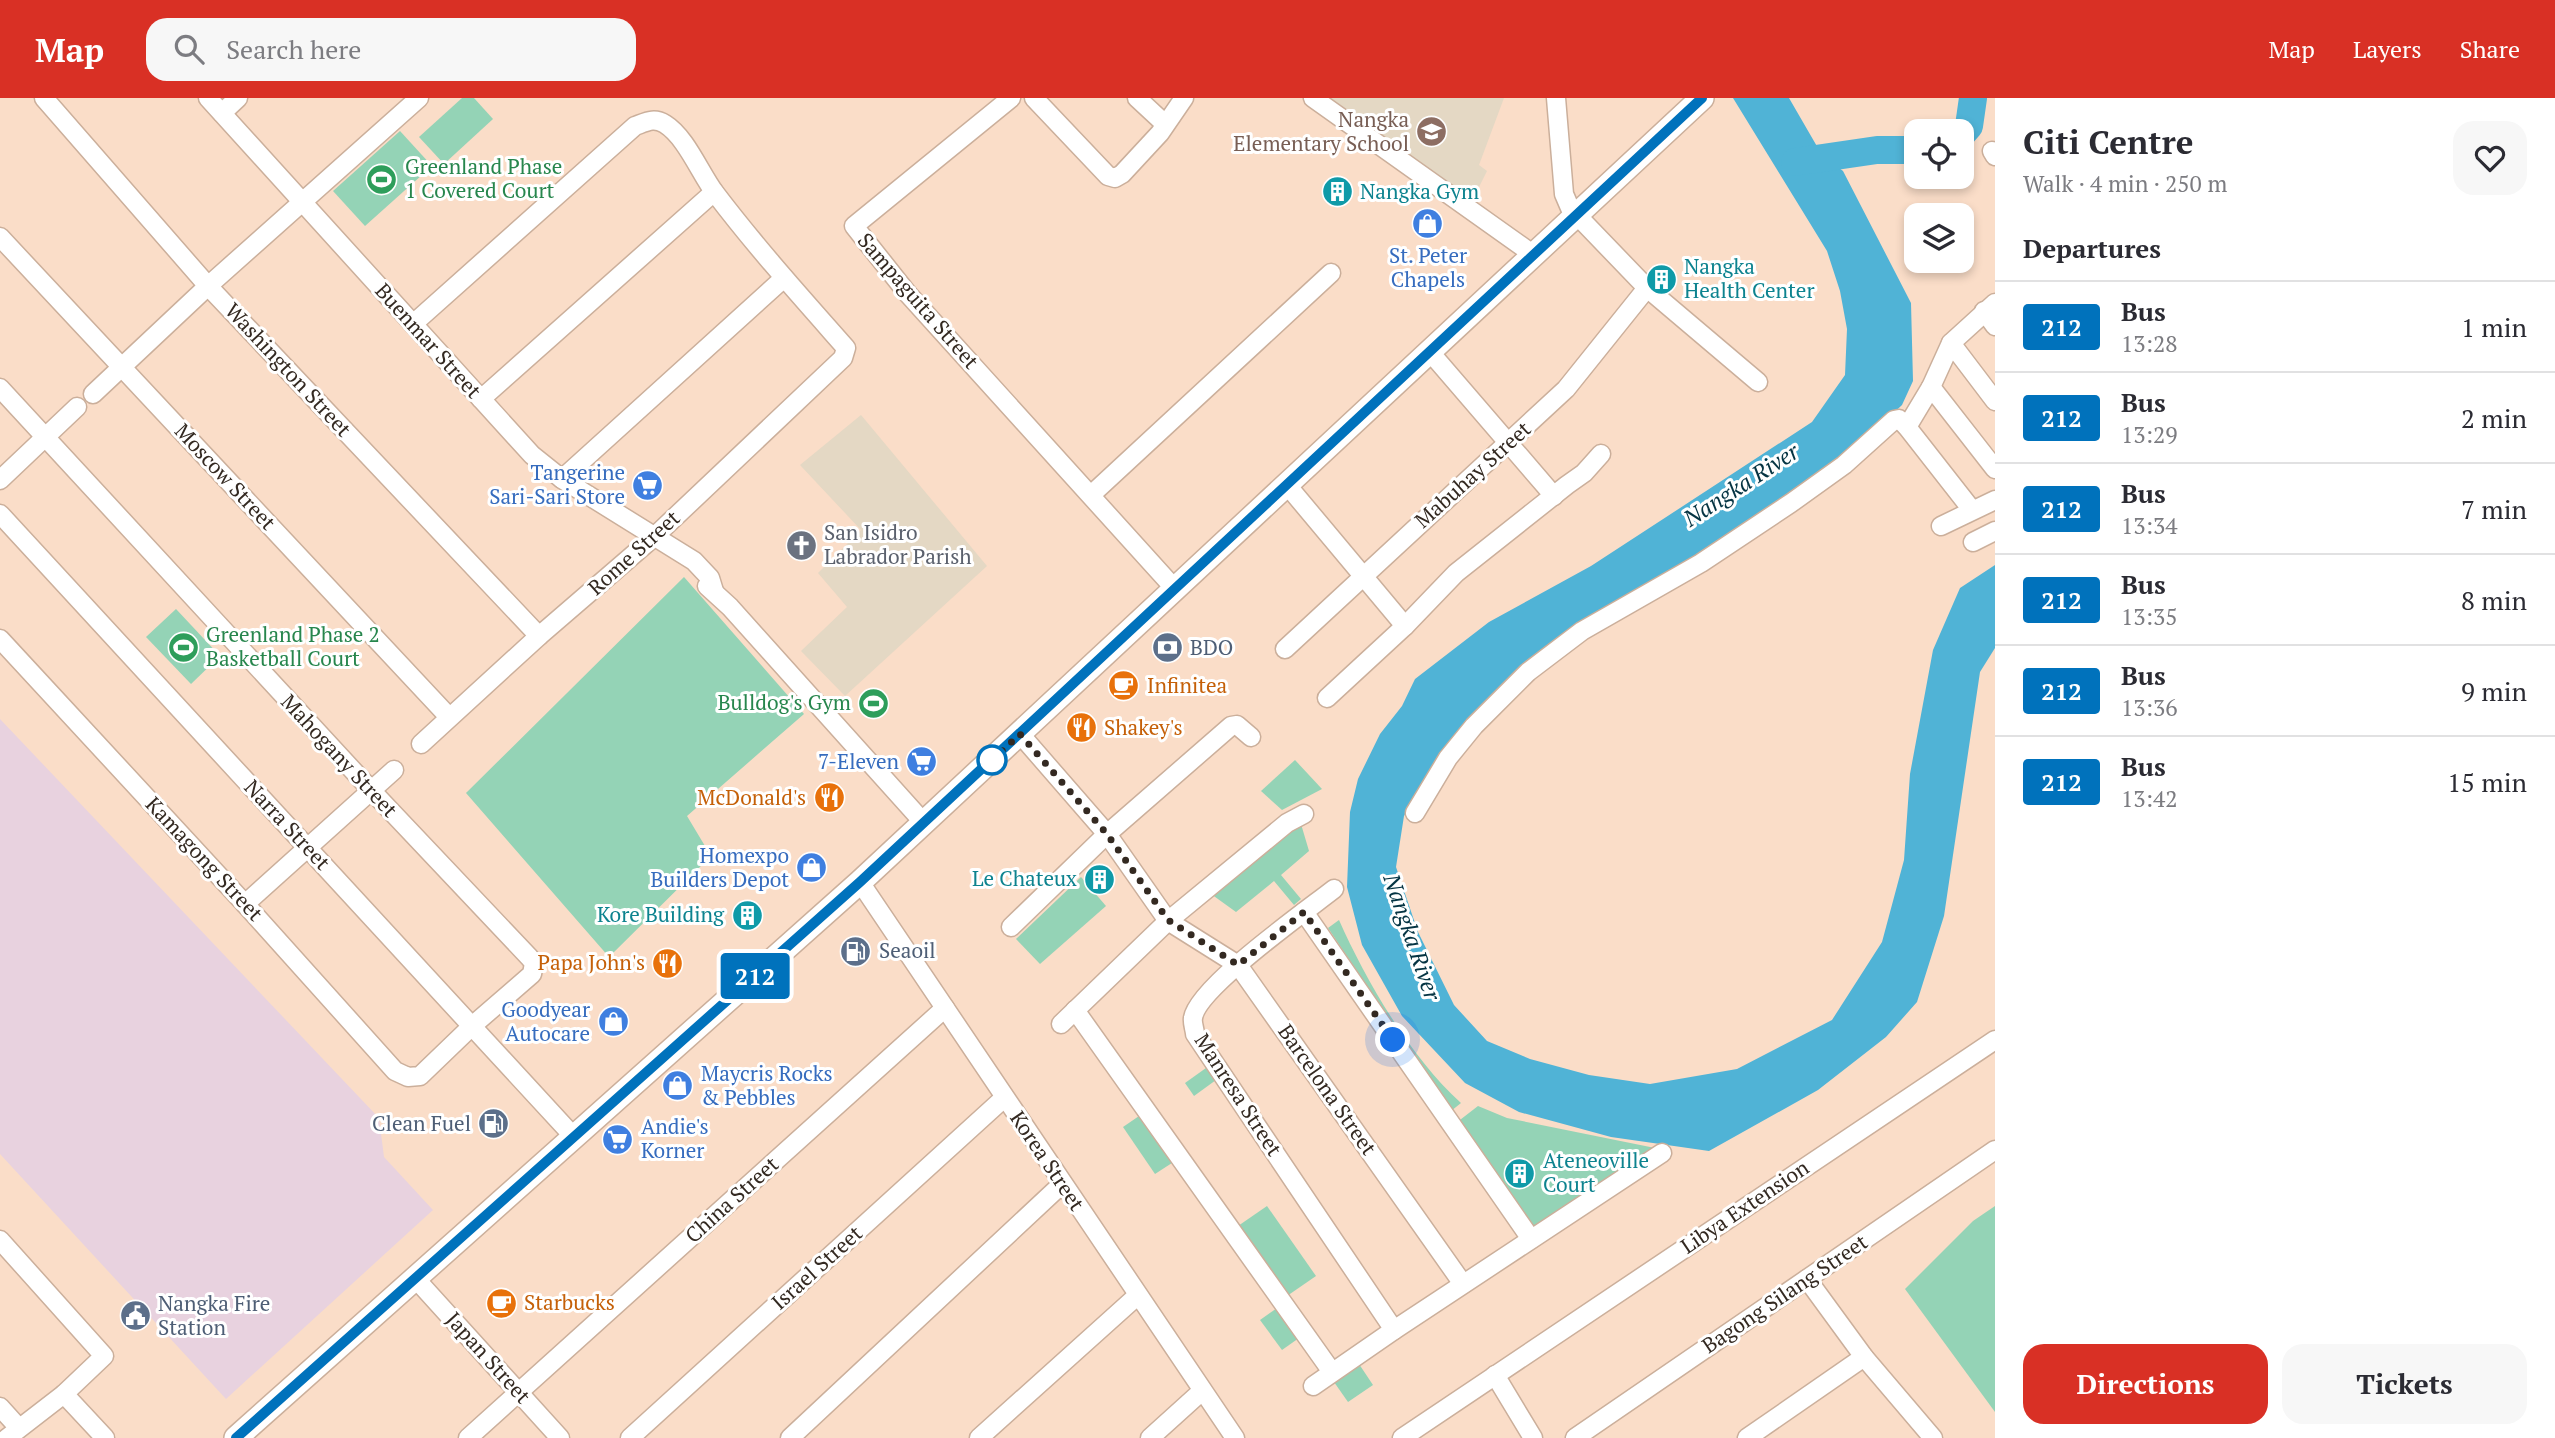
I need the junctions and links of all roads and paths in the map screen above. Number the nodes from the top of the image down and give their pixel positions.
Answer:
1 (44, 98) edge
2 (208, 98) edge
3 (239, 98) edge
4 (419, 98) edge
5 (1012, 98) edge
6 (1034, 98) edge
7 (1137, 98) edge
8 (1184, 98) edge
9 (1313, 98) edge
10 (1556, 98) edge
11 (1702, 99) edge
12 (222, 113) junction
13 (1164, 124) junction
14 (714, 192) junction
15 (302, 202) junction
16 (1576, 216) junction
17 (0, 237) edge
18 (1534, 255) junction
19 (1331, 272) dead end
20 (784, 278) junction
21 (208, 286) junction
22 (1647, 288) junction
23 (1991, 313) edge
24 (413, 324) junction
25 (1951, 343) junction
26 (1430, 352) junction
27 (121, 365) junction
28 (1758, 382) dead end
29 (1931, 387) junction
30 (0, 388) edge
31 (93, 394) dead end
32 (481, 399) junction
33 (1995, 401) edge
34 (77, 407) dead end
35 (1907, 428) junction
36 (46, 438) junction
37 (1508, 443) junction
38 (1601, 454) dead end
39 (1995, 469) edge
40 (562, 479) junction
41 (0, 480) edge
42 (1287, 485) junction
43 (1091, 495) junction
44 (1554, 496) junction
45 (1995, 500) edge
46 (1972, 510) junction
47 (0, 514) edge
48 (1941, 526) dead end
49 (1995, 531) edge
50 (655, 536) junction
51 (1973, 542) dead end
52 (1364, 575) junction
53 (1175, 589) junction
54 (1405, 626) junction
55 (539, 636) junction
56 (0, 639) edge
57 (1285, 649) dead end
58 (1327, 698) dead end
59 (449, 717) junction
60 (1020, 734) junction
61 (1251, 737) dead end
62 (421, 744) dead end
63 (394, 769) dead end
64 (371, 790) junction
65 (1415, 813) dead end
66 (1304, 814) dead end
67 (924, 823) junction
68 (1107, 834) junction
69 (307, 846) junction
70 (860, 882) junction
71 (1334, 889) dead end
72 (245, 904) junction
73 (1304, 912) junction
74 (1168, 920) junction
75 (1011, 927) dead end
76 (1238, 965) junction
77 (945, 1008) junction
78 (1075, 1010) junction
79 (1061, 1024) dead end
80 (472, 1026) junction
81 (1995, 1040) edge
82 (1004, 1098) junction
83 (574, 1137) junction
84 (1995, 1150) edge
85 (1662, 1153) dead end
86 (1062, 1184) junction
87 (1531, 1239) junction
88 (0, 1240) edge
89 (415, 1278) junction
90 (1807, 1279) junction
91 (1463, 1284) junction
92 (1137, 1296) junction
93 (1394, 1329) junction
94 (1864, 1357) junction
95 (1332, 1372) junction
96 (1495, 1375) junction
97 (1313, 1386) dead end
98 (1202, 1391) junction
99 (519, 1392) junction
100 (64, 1394) junction
101 (0, 1407) edge
102 (13, 1433) edge
103 (105, 1438) edge
104 (236, 1438) edge
105 (468, 1438) edge
106 (560, 1438) edge
107 (630, 1438) edge
108 (790, 1438) edge
109 (979, 1438) edge
110 (1150, 1438) edge
111 (1235, 1438) edge
112 (1402, 1438) edge
113 (1533, 1438) edge
114 (1575, 1438) edge
115 (1747, 1438) edge
116 (1933, 1438) edge

1 - 21 street, Washington Street
2 - 12 street, Buenmar Street
3 - 12 street
4 - 15 street
5 - 43 street, Sampaguita Street
6 - 13 street
7 - 13 street
8 - 13 street
9 - 18 street
10 - 16 street
11 - 16 main road
12 - 15 street, Buenmar Street
14 - 20 street
14 - 24 street
14 - 32 street
15 - 21 street
15 - 24 street, Buenmar Street
16 - 18 main road
16 - 22 street
17 - 27 street, Moscow Street
18 - 26 main road
19 - 43 street
20 - 40 street
20 - 50 street, Rome Street
21 - 27 street
21 - 55 street, Washington Street
22 - 28 street
22 - 37 street, Mabuhay Street
23 - 25 street
24 - 32 street, Buenmar Street
25 - 29 street
25 - 33 street
26 - 37 street
26 - 42 main road
27 - 31 street
27 - 59 street, Moscow Street
29 - 35 street
29 - 39 street
30 - 36 street, Mahogany Street
32 - 40 street, Buenmar Street
34 - 36 street
35 - 46 street
35 - 65 street
36 - 41 street
36 - 64 street, Mahogany Street
37 - 44 street
37 - 52 street, Mabuhay Street
38 - 44 street
40 - 50 street, Buenmar Street
42 - 52 street
42 - 53 main road
43 - 53 street
44 - 54 street
45 - 46 street
46 - 48 street
47 - 69 street, Narra Street
49 - 51 street
50 - 55 street, Rome Street
50 - 67 street, Buenmar Street
52 - 54 street
52 - 57 street, Mabuhay Street
53 - 60 main road
54 - 58 street
55 - 59 street, Rome Street
56 - 72 street, Kamagong Street
59 - 62 street, Rome Street
60 - 67 main road
60 - 68 street
61 - 68 street
63 - 64 street
64 - 69 street
64 - 80 street, Mahogany Street
66 - 74 street
67 - 70 main road
68 - 74 street
68 - 75 street
69 - 72 street
69 - 80 street, Narra Street
70 - 77 street, Korea Street
70 - 83 main road
71 - 73 street, Manresa Street
72 - 80 street, Kamagong Street
73 - 76 street, Manresa Street
73 - 87 street
74 - 76 street, Barcelona Street
74 - 78 street
76 - 91 street, Barcelona Street
76 - 93 street, Manresa Street
77 - 82 street, Korea Street
77 - 99 street, China Street
78 - 79 street
78 - 95 street
80 - 83 street, Narra Street
81 - 96 street, Libya Extension
82 - 86 street, Korea Street
82 - 107 street, Israel Street
83 - 89 main road
84 - 90 street, Bagong Silang Street
85 - 87 street
86 - 92 street, Korea Street
86 - 108 street
87 - 91 street
88 - 100 street
89 - 99 street, Japan Street
89 - 104 main road
90 - 94 street
90 - 114 street, Bagong Silang Street
91 - 93 street
92 - 98 street, Korea Street
92 - 109 street
93 - 95 street
94 - 115 street
94 - 116 street
95 - 97 street
96 - 112 street, Libya Extension
96 - 113 street
98 - 110 street
98 - 111 street, Korea Street
99 - 105 street, China Street
99 - 106 street, Japan Street
100 - 102 street
100 - 103 street
101 - 102 street

